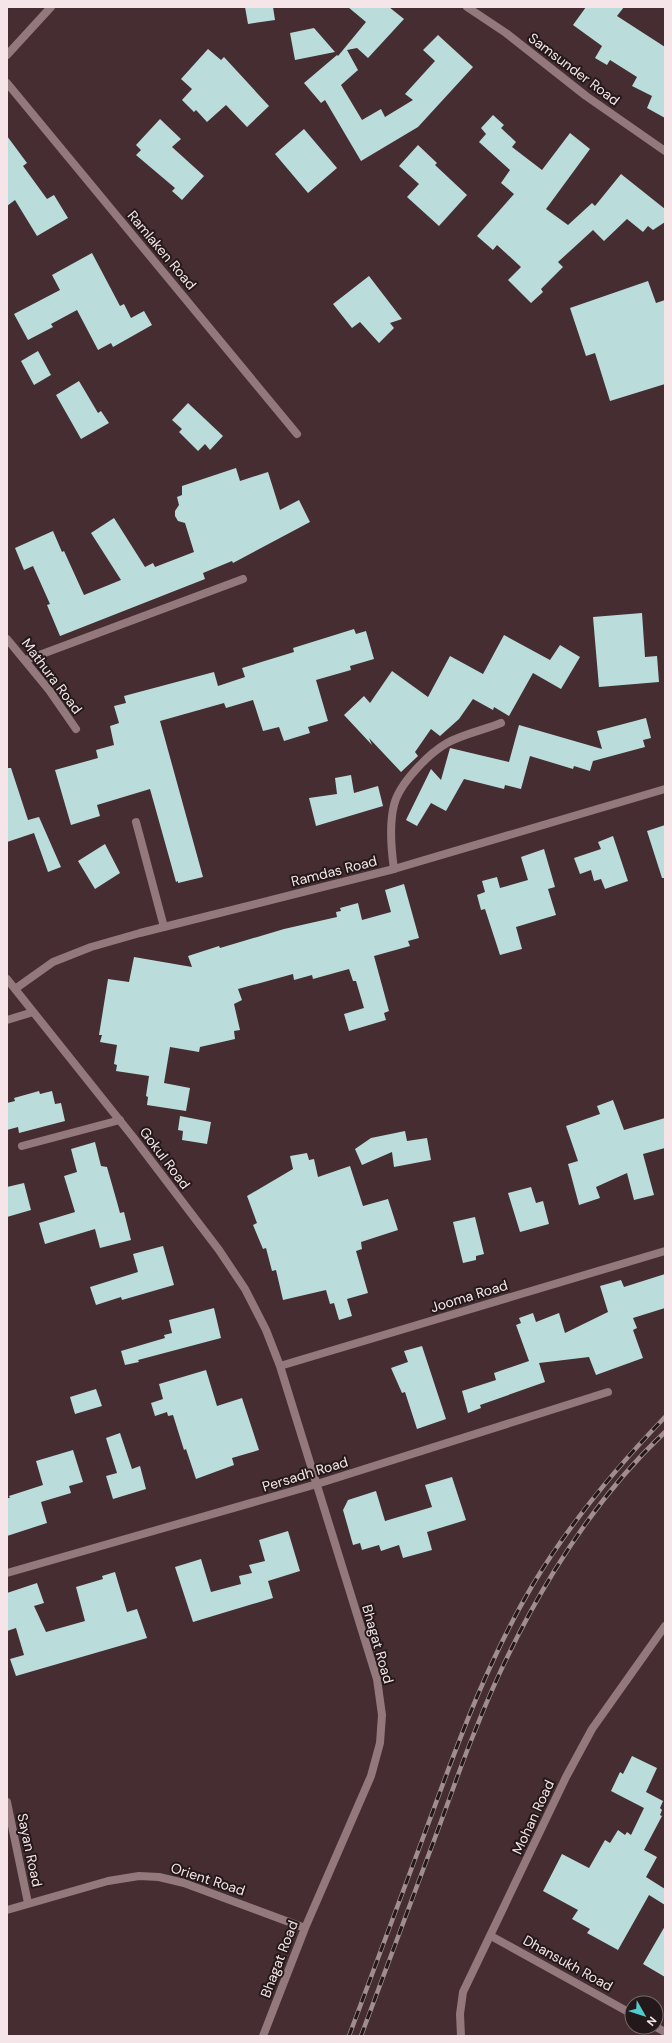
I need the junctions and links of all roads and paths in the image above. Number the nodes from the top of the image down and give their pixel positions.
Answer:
1 (52, 7) edge
2 (467, 7) edge
3 (7, 55) edge
4 (7, 83) edge
5 (665, 151) edge
6 (297, 434) dead end
7 (243, 579) dead end
8 (7, 639) edge
9 (26, 660) junction
10 (501, 723) dead end
11 (76, 729) dead end
12 (665, 789) edge
13 (136, 822) dead end
14 (394, 869) junction
15 (164, 927) junction
16 (7, 978) edge
17 (15, 989) junction
18 (33, 1012) junction
19 (7, 1020) edge
20 (120, 1120) junction
21 (22, 1146) dead end
22 (665, 1251) edge
23 (280, 1366) junction
24 (608, 1392) dead end
25 (317, 1484) junction
26 (7, 1573) edge
27 (665, 1626) edge
28 (7, 1802) edge
29 (28, 1903) junction
30 (7, 1910) edge
31 (305, 1928) junction
32 (492, 1936) junction
33 (624, 2010) edge
34 (263, 2036) edge
35 (461, 2036) edge

1 - 3 street
2 - 5 street, Samsunder Road
4 - 6 street, Ramlaken Road
7 - 9 street
8 - 9 street, Mathura Road
9 - 11 street, Mathura Road
10 - 14 street
12 - 14 street, Ramdas Road
13 - 15 street
14 - 15 street, Ramdas Road
15 - 17 street, Ramdas Road
16 - 17 street, Gokul Road
17 - 18 street, Gokul Road
18 - 19 street
18 - 20 street, Gokul Road
20 - 21 street
20 - 23 street, Gokul Road
22 - 23 street, Jooma Road
23 - 25 street, Bhagat Road
24 - 25 street, Persadh Road
25 - 26 street, Persadh Road
25 - 31 street, Bhagat Road
27 - 32 street, Mohan Road
28 - 29 street, Sayan Road
29 - 30 street, Orient Road
29 - 31 street, Orient Road
31 - 34 street, Bhagat Road
32 - 33 street, Dhansukh Road
32 - 35 street, Mohan Road

